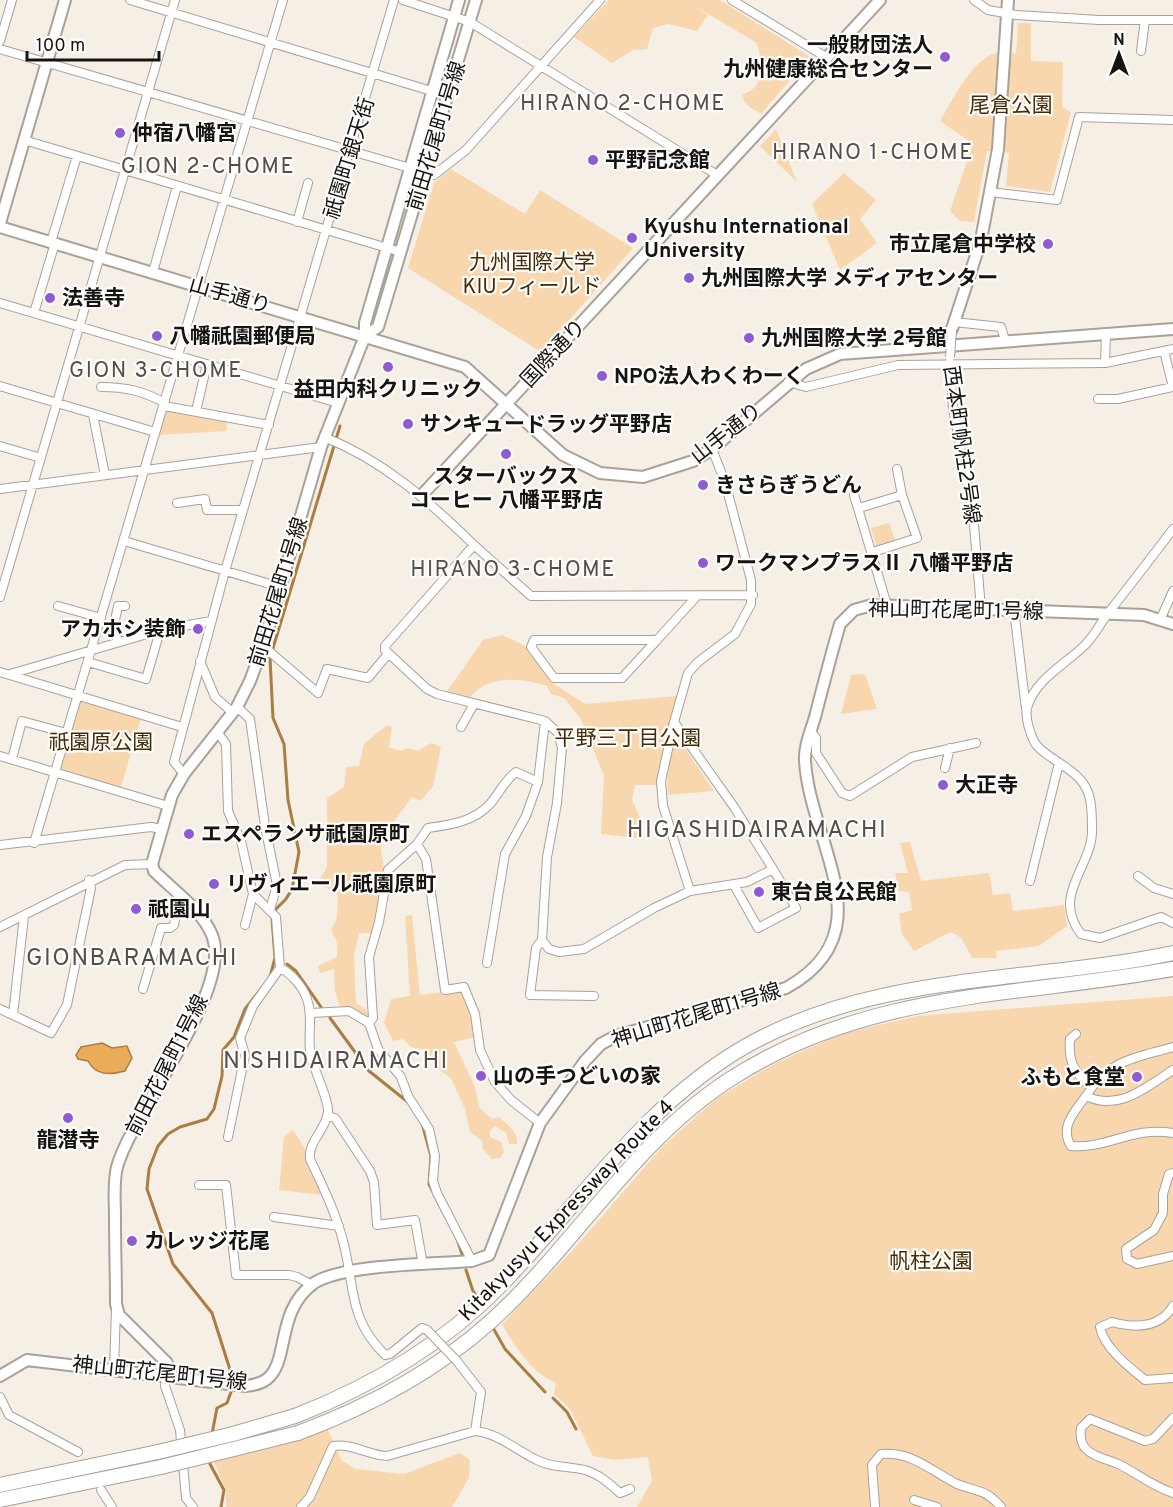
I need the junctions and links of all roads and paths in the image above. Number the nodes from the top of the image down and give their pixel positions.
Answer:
1 (12, 0) edge
2 (65, 0) edge
3 (130, 0) edge
4 (175, 0) edge
5 (283, 0) edge
6 (394, 0) edge
7 (403, 0) edge
8 (459, 0) edge
9 (476, 0) edge
10 (600, 0) edge
11 (732, 0) edge
12 (880, 0) edge
13 (974, 0) edge
14 (1008, 0) edge
15 (172, 13) junction
16 (1008, 14) junction
17 (454, 15) junction
18 (1145, 20) junction
19 (1173, 20) edge
20 (470, 22) junction
21 (0, 41) edge
22 (272, 42) junction
23 (0, 49) edge
24 (1141, 51) dead end
25 (826, 57) junction
26 (46, 64) junction
27 (540, 66) junction
28 (374, 73) junction
29 (433, 92) junction
30 (148, 93) junction
31 (448, 96) junction
32 (1173, 120) edge
33 (248, 123) junction
34 (24, 140) junction
35 (351, 151) junction
36 (77, 156) junction
37 (410, 170) junction
38 (126, 171) junction
39 (424, 174) junction
40 (717, 175) junction
41 (308, 183) dead end
42 (177, 186) junction
43 (990, 192) junction
44 (225, 200) junction
45 (297, 222) junction
46 (0, 225) edge
47 (327, 231) junction
48 (53, 243) junction
49 (386, 249) junction
50 (401, 252) junction
51 (101, 257) junction
52 (153, 272) junction
53 (199, 286) junction
54 (0, 303) edge
55 (34, 313) junction
56 (302, 316) junction
57 (80, 326) junction
58 (953, 326) junction
59 (1173, 328) edge
60 (1106, 333) junction
61 (365, 336) junction
62 (1005, 340) junction
63 (1169, 350) edge
64 (178, 355) junction
65 (950, 361) junction
66 (1105, 363) junction
67 (207, 364) junction
68 (788, 382) junction
69 (0, 386) edge
70 (281, 386) junction
71 (101, 387) dead end
72 (1098, 399) dead end
73 (57, 404) junction
74 (164, 404) junction
75 (338, 404) junction
76 (506, 404) junction
77 (196, 411) junction
78 (93, 415) junction
79 (269, 425) junction
80 (155, 432) junction
81 (329, 442) junction
82 (0, 446) edge
83 (712, 449) junction
84 (260, 455) junction
85 (41, 458) junction
86 (897, 469) dead end
87 (144, 470) junction
88 (105, 475) junction
89 (33, 485) junction
90 (0, 489) edge
91 (422, 495) junction
92 (854, 495) dead end
93 (902, 495) junction
94 (177, 503) dead end
95 (859, 508) junction
96 (243, 510) junction
97 (1173, 529) edge
98 (124, 541) junction
99 (474, 545) junction
100 (873, 552) junction
101 (225, 571) junction
102 (280, 587) junction
103 (1173, 591) edge
104 (753, 595) junction
105 (697, 596) junction
106 (0, 597) edge
107 (887, 605) junction
108 (58, 606) dead end
109 (125, 606) dead end
110 (981, 609) junction
111 (1014, 610) junction
112 (1107, 615) junction
113 (100, 618) junction
114 (1161, 618) junction
115 (211, 621) junction
116 (1173, 624) edge
117 (160, 631) junction
118 (657, 640) junction
119 (117, 642) junction
120 (92, 650) junction
121 (269, 651) junction
122 (388, 654) junction
123 (200, 661) junction
124 (88, 662) junction
125 (0, 672) edge
126 (10, 674) junction
127 (78, 696) junction
128 (474, 704) junction
129 (1026, 709) junction
130 (235, 710) junction
131 (545, 720) junction
132 (674, 722) junction
133 (182, 727) junction
134 (461, 727) dead end
135 (811, 731) junction
136 (218, 733) junction
137 (66, 734) junction
138 (976, 743) dead end
139 (950, 748) junction
140 (0, 756) edge
141 (12, 759) junction
142 (1059, 763) junction
143 (945, 768) dead end
144 (54, 773) junction
145 (184, 774) junction
146 (538, 782) junction
147 (168, 806) junction
148 (161, 829) junction
149 (34, 843) junction
150 (417, 844) junction
151 (0, 845) edge
152 (152, 864) junction
153 (773, 869) junction
154 (1138, 876) dead end
155 (89, 880) junction
156 (1030, 881) dead end
157 (734, 885) junction
158 (690, 891) junction
159 (252, 894) junction
160 (1173, 894) edge
161 (179, 896) junction
162 (272, 913) junction
163 (24, 916) junction
164 (1173, 923) edge
165 (245, 925) dead end
166 (0, 927) edge
167 (542, 940) junction
168 (1173, 953) edge
169 (487, 963) dead end
170 (280, 968) junction
171 (1173, 969) edge
172 (143, 989) dead end
173 (594, 996) dead end
174 (0, 1010) edge
175 (310, 1012) junction
176 (13, 1015) junction
177 (369, 1023) junction
178 (1076, 1034) dead end
179 (1173, 1047) edge
180 (1173, 1070) edge
181 (1091, 1087) junction
182 (1086, 1096) junction
183 (328, 1116) junction
184 (540, 1123) junction
185 (1173, 1133) edge
186 (228, 1137) dead end
187 (1173, 1173) edge
188 (199, 1185) dead end
189 (274, 1216) dead end
190 (339, 1226) junction
191 (1173, 1256) edge
192 (472, 1261) junction
193 (423, 1266) junction
194 (349, 1272) junction
195 (312, 1286) junction
196 (116, 1304) junction
197 (1173, 1306) edge
198 (114, 1369) junction
199 (0, 1376) edge
200 (166, 1376) junction
201 (1173, 1378) edge
202 (0, 1396) edge
203 (1173, 1419) edge
204 (475, 1431) junction
205 (78, 1452) dead end
206 (0, 1485) edge
207 (102, 1490) dead end
208 (630, 1490) dead end
209 (1173, 1493) edge
210 (0, 1500) edge
211 (914, 1500) dead end
212 (112, 1507) edge
213 (193, 1507) edge
214 (301, 1507) edge
215 (875, 1507) edge
216 (937, 1507) edge
217 (1001, 1507) edge

1 - 21 street
2 - 26 street
3 - 15 street
4 - 15 street
5 - 22 street
6 - 28 street, 祇園町銀天街
7 - 17 street
8 - 17 street, 前田花尾町1号線
9 - 20 street, 前田花尾町1号線
10 - 27 street
11 - 25 street
12 - 25 street, 国際通り
13 - 16 street
14 - 16 street, 西本町帆柱2号線
15 - 22 street
15 - 30 street
16 - 18 street
16 - 43 street, 西本町帆柱2号線
17 - 20 street
17 - 29 street, 前田花尾町1号線
18 - 19 street
18 - 24 street
20 - 27 street
20 - 31 street, 前田花尾町1号線
22 - 28 street
22 - 33 street
23 - 26 street
25 - 40 street, 国際通り
26 - 30 street
26 - 34 street
27 - 39 street
27 - 40 street
28 - 29 street
28 - 35 street, 祇園町銀天街
29 - 31 street
29 - 37 street, 前田花尾町1号線
30 - 33 street
30 - 38 street
31 - 39 street, 前田花尾町1号線
32 - 43 street
33 - 35 street
33 - 44 street
34 - 36 street
34 - 46 street
35 - 37 street
35 - 47 street, 祇園町銀天街
36 - 38 street
36 - 48 street
37 - 39 street
37 - 49 street, 前田花尾町1号線
38 - 42 street
38 - 51 street
39 - 50 street, 前田花尾町1号線
40 - 76 street, 国際通り
41 - 45 street
42 - 44 street
42 - 52 street
43 - 58 street, 西本町帆柱2号線
44 - 45 street
44 - 53 street
45 - 47 street
46 - 48 street, 山手通り
47 - 49 street
47 - 56 street, 祇園町銀天街
48 - 51 street, 山手通り
48 - 55 street
49 - 50 street
49 - 61 street, 前田花尾町1号線
50 - 61 street, 前田花尾町1号線
51 - 52 street, 山手通り
51 - 57 street
52 - 53 street, 山手通り
53 - 56 street, 山手通り
53 - 64 street
54 - 55 street
55 - 57 street
56 - 61 street, 山手通り
56 - 70 street, 祇園町銀天街
57 - 64 street
57 - 73 street
58 - 62 street
58 - 65 street, 西本町帆柱2号線, bridge
59 - 60 street, 山手通り
60 - 62 street, 山手通り
60 - 66 street
61 - 75 street, 前田花尾町1号線
61 - 76 street, 山手通り
62 - 68 street, 山手通り
63 - 66 street
63 - 72 street
64 - 67 street
64 - 74 street
65 - 66 street
65 - 68 street
65 - 110 street, 西本町帆柱2号線
67 - 70 street
67 - 77 street
68 - 83 street, 山手通り
69 - 73 street
70 - 75 street
70 - 79 street, 祇園町銀天街
71 - 74 street
73 - 78 street
73 - 85 street
74 - 77 street
74 - 80 street
75 - 81 street, 前田花尾町1号線
76 - 83 street, 山手通り
76 - 91 street, 国際通り
77 - 79 street
78 - 80 street
78 - 88 street
79 - 84 street, 祇園町銀天街
80 - 87 street
81 - 84 street
81 - 91 street
81 - 102 street, 前田花尾町1号線
82 - 85 street
83 - 104 street
84 - 87 street
84 - 96 street, 祇園町銀天街
85 - 89 street
86 - 93 street
87 - 88 street
87 - 98 street
88 - 89 street
89 - 90 street
89 - 106 street
91 - 99 street
92 - 95 street
93 - 95 street
93 - 100 street
94 - 96 street
95 - 100 street
96 - 101 street, 祇園町銀天街
97 - 112 street
98 - 101 street
98 - 113 street
99 - 105 street
99 - 122 street
100 - 107 street
101 - 102 street
101 - 115 street, 祇園町銀天街
102 - 121 street, 前田花尾町1号線
103 - 114 street
104 - 105 street
104 - 132 street
105 - 118 street
107 - 110 street, 神山町花尾町1号線
107 - 135 street, 神山町花尾町1号線
108 - 113 street
109 - 119 street
110 - 111 street, 神山町花尾町1号線
111 - 112 street, 神山町花尾町1号線
111 - 129 street
112 - 114 street, 神山町花尾町1号線
112 - 129 street
113 - 120 street
114 - 116 street, 神山町花尾町1号線
115 - 117 street
115 - 123 street, 祇園町銀天街
117 - 119 street
117 - 124 street
118 - 118 street
119 - 120 street
120 - 124 street
120 - 126 street
121 - 122 street
121 - 130 street, 前田花尾町1号線
122 - 128 street
123 - 130 street
123 - 133 street, 祇園町銀天街
124 - 127 street
125 - 126 street
126 - 127 street
127 - 133 street
127 - 137 street
128 - 131 street
128 - 134 street
129 - 142 street
130 - 136 street, 前田花尾町1号線
130 - 162 street
131 - 146 street
131 - 167 street
132 - 153 street
132 - 158 street
133 - 145 street, 祇園町銀天街
135 - 139 street
135 - 184 street, 神山町花尾町1号線
136 - 145 street, 前田花尾町1号線
136 - 159 street
137 - 141 street
137 - 144 street
138 - 139 street
139 - 143 street
140 - 141 street
141 - 144 street
142 - 156 street
142 - 164 street
144 - 147 street
144 - 149 street
145 - 147 street, 前田花尾町1号線
146 - 150 street
146 - 169 street
147 - 148 street, 前田花尾町1号線
148 - 149 street
148 - 152 street, 前田花尾町1号線
149 - 151 street
150 - 177 street
150 - 184 street
152 - 155 street
152 - 161 street, 前田花尾町1号線
153 - 157 street
153 - 157 street
154 - 160 street
155 - 163 street
155 - 176 street
157 - 158 street
158 - 167 street
159 - 162 street
159 - 165 street
161 - 172 street
161 - 196 street, 前田花尾町1号線
162 - 170 street
163 - 166 street
163 - 176 street
167 - 173 street
168 - 206 highway, Kitakyusyu Expressway Route 4, bridge
170 - 175 street
170 - 186 street
171 - 210 highway, Kitakyusyu Expressway Route 4, bridge
174 - 176 street
175 - 177 street
175 - 183 street
177 - 192 street
178 - 181 street
179 - 181 street
180 - 182 street
181 - 182 street
182 - 185 street
183 - 190 street
183 - 193 street
184 - 192 street, 神山町花尾町1号線
187 - 191 street
188 - 195 street
189 - 190 street
190 - 194 street
192 - 193 street, 神山町花尾町1号線
193 - 194 street, 神山町花尾町1号線
194 - 195 street, 神山町花尾町1号線
194 - 204 street, bridge
195 - 200 street, 神山町花尾町1号線
196 - 198 street
196 - 200 street
197 - 201 street
198 - 199 street, 神山町花尾町1号線
198 - 200 street, 神山町花尾町1号線
200 - 213 street
202 - 205 street
203 - 209 street
204 - 208 street
204 - 214 street
207 - 212 street
211 - 216 street
215 - 217 street

